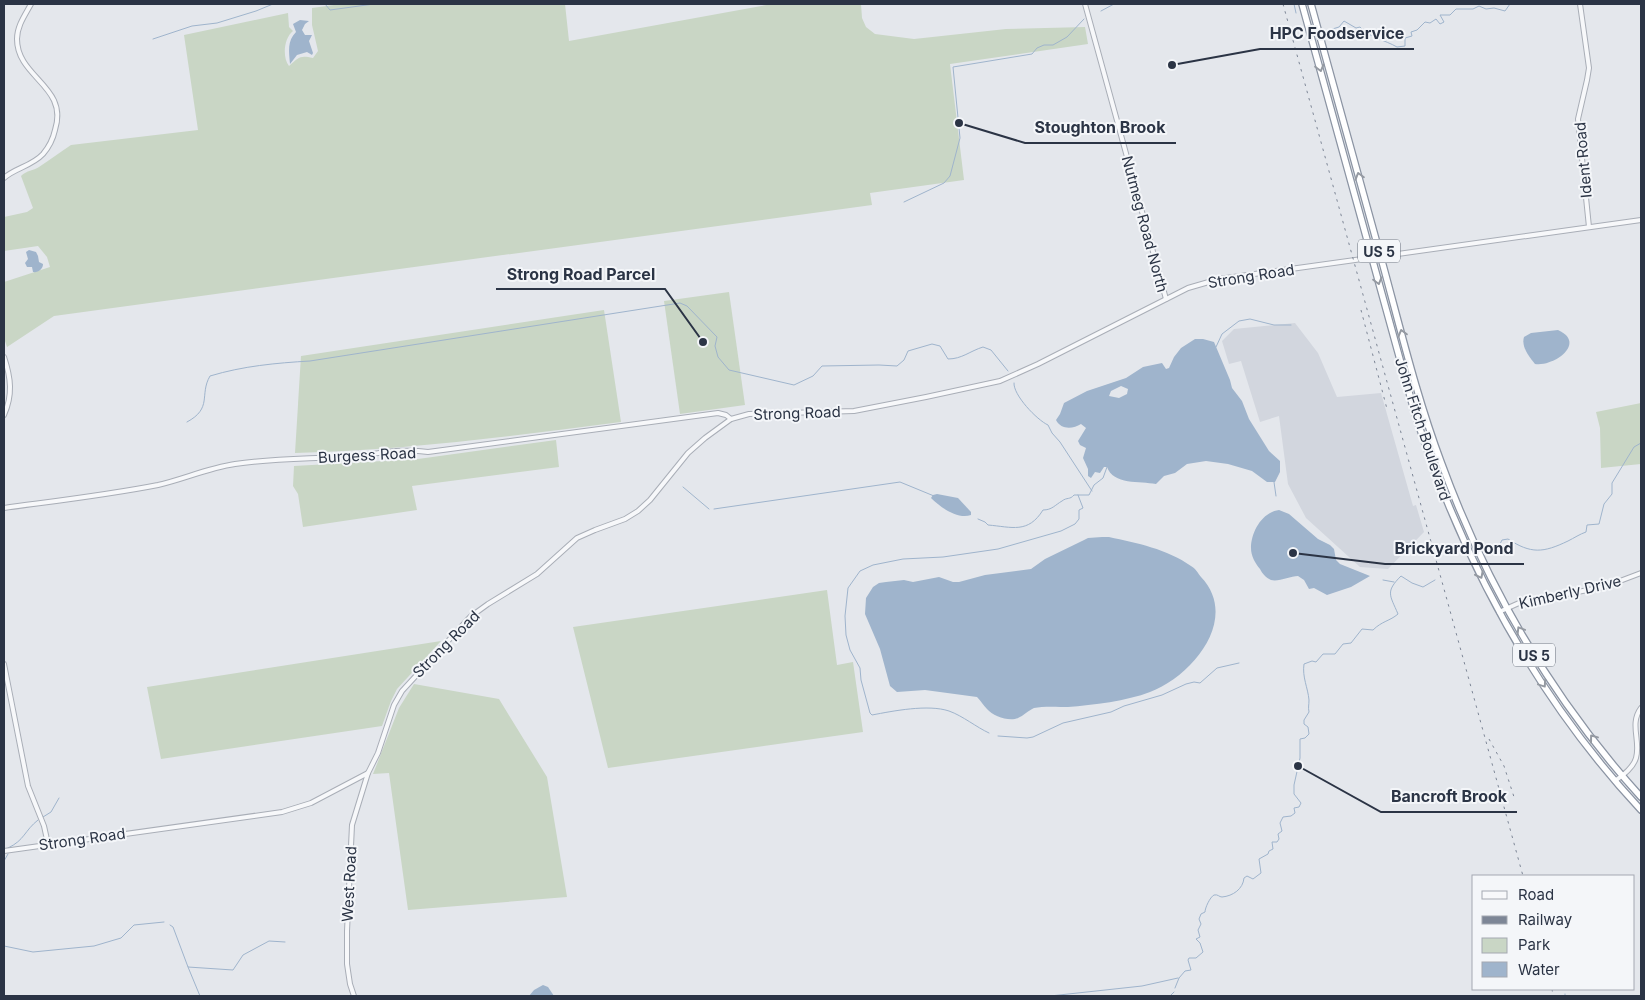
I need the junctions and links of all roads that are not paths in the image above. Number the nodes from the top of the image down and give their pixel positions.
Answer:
1 (30, 4) edge
2 (1085, 4) edge
3 (1302, 4) edge
4 (1311, 4) edge
5 (1580, 4) edge
6 (4, 178) edge
7 (1641, 220) edge
8 (1589, 227) junction
9 (1381, 256) junction
10 (1372, 258) junction
11 (1166, 299) junction
12 (4, 357) edge
13 (4, 415) edge
14 (731, 419) junction
15 (1454, 496) junction
16 (1445, 499) junction
17 (4, 508) edge
18 (1641, 573) edge
19 (1506, 608) junction
20 (1499, 612) junction
21 (1534, 654) junction
22 (1526, 659) junction
23 (4, 664) edge
24 (1564, 701) junction
25 (1558, 706) junction
26 (1641, 708) edge
27 (368, 773) junction
28 (1622, 775) junction
29 (1615, 781) junction
30 (1641, 797) edge
31 (1641, 810) edge
32 (48, 844) junction
33 (4, 851) edge
34 (354, 996) edge

1 - 6 street
2 - 11 street, Nutmeg Road North
3 -> 10 highway, John Fitch Boulevard / US 5
9 -> 4 highway, John Fitch Boulevard / US 5
5 - 8 street, Ident Road
7 - 8 street, Strong Road
8 - 9 street, Strong Road
9 - 10 street, Strong Road
15 -> 9 highway, John Fitch Boulevard / US 5
10 - 11 street, Strong Road
10 -> 16 highway, John Fitch Boulevard / US 5
11 - 14 street, Strong Road
12 - 13 street
14 - 17 street, Burgess Road
14 - 27 street, Strong Road
15 - 16 highway
15 - 19 highway, John Fitch Boulevard / US 5
16 -> 20 highway, John Fitch Boulevard / US 5
18 - 19 street, Kimberly Drive
19 - 20 street, Kimberly Drive
21 -> 19 highway, John Fitch Boulevard / US 5
20 - 22 highway, John Fitch Boulevard / US 5
21 - 22 highway
21 - 24 highway, John Fitch Boulevard / US 5
22 -> 25 highway, John Fitch Boulevard / US 5
23 - 32 street
24 - 25 highway
28 -> 24 highway, John Fitch Boulevard / US 5
25 - 29 highway, John Fitch Boulevard / US 5
26 - 28 street
27 - 32 street, Strong Road
27 - 34 street, West Road
28 - 29 street
28 - 30 highway, John Fitch Boulevard / US 5
29 - 31 highway, John Fitch Boulevard / US 5
32 - 33 street, Strong Road

